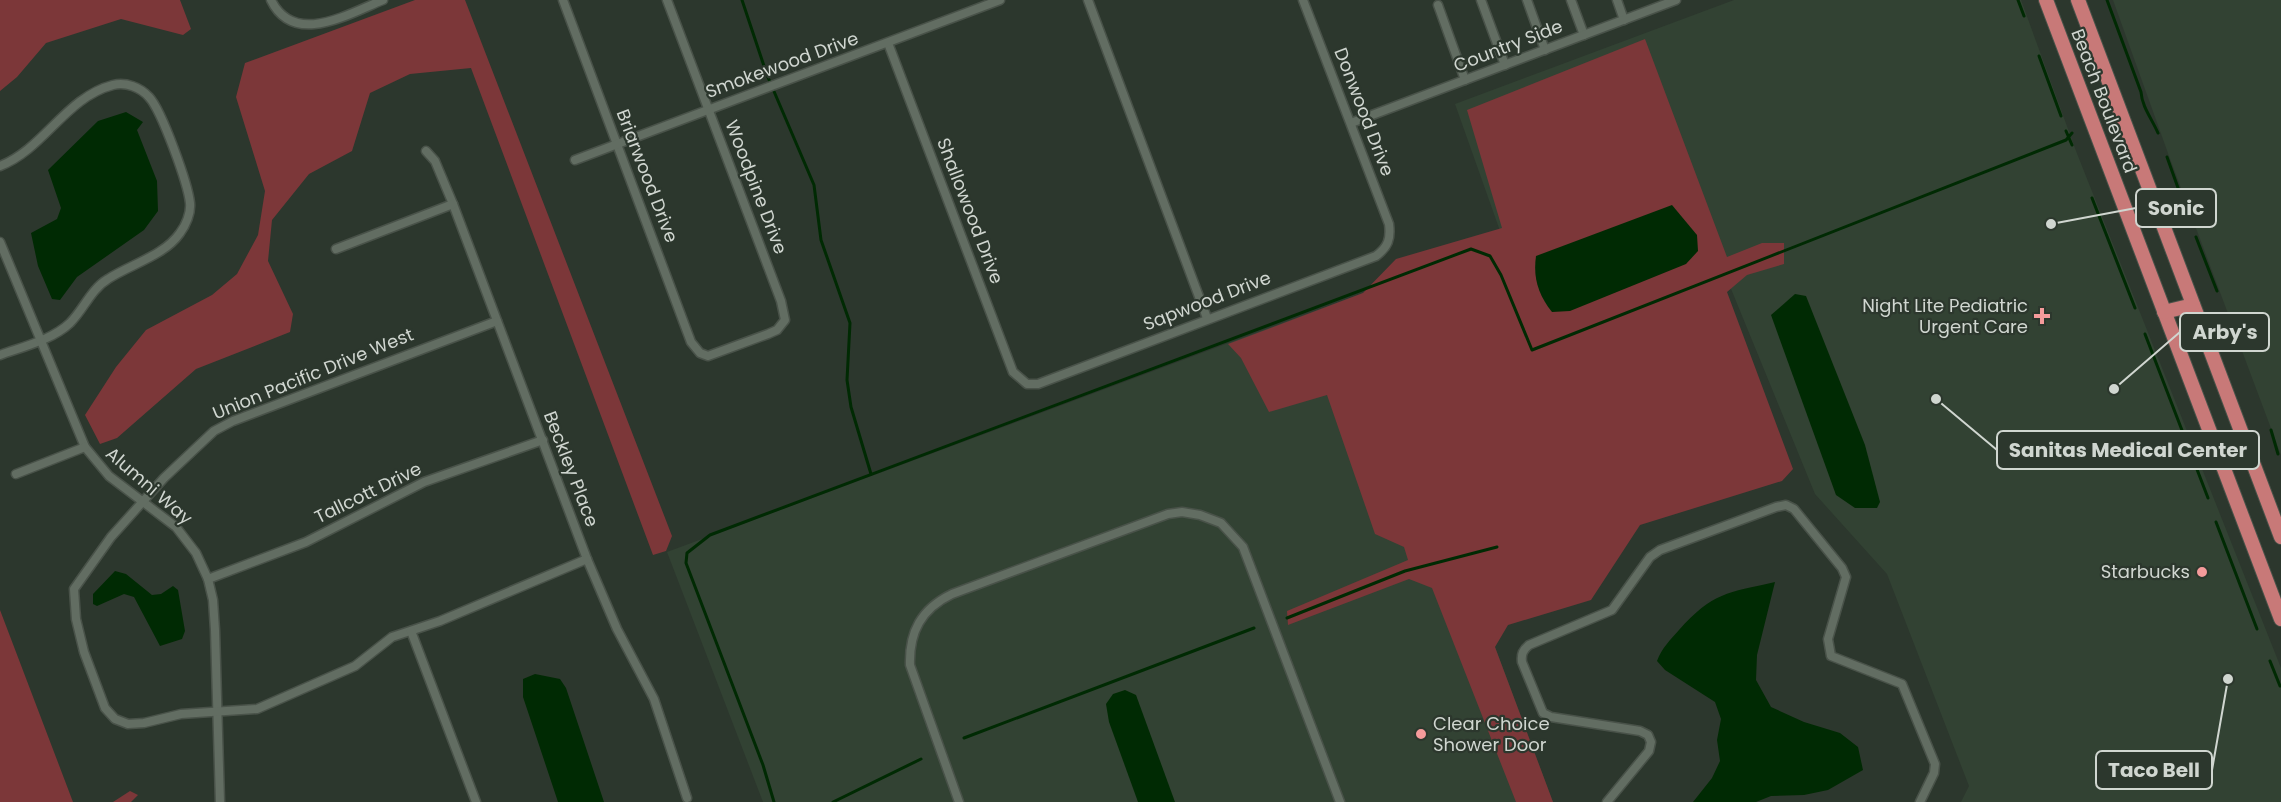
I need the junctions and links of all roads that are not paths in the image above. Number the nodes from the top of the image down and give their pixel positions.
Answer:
1 (271, 0) edge
2 (383, 0) edge
3 (563, 0) edge
4 (667, 0) edge
5 (1000, 0) edge
6 (1088, 0) edge
7 (1303, 0) edge
8 (1481, 0) edge
9 (1527, 0) edge
10 (1571, 0) edge
11 (1617, 0) edge
12 (1676, 0) edge
13 (2046, 0) edge
14 (2078, 0) edge
15 (1663, 2) edge
16 (1438, 5) dead end
17 (1624, 20) junction
18 (1584, 35) junction
19 (888, 44) junction
20 (1545, 50) junction
21 (1505, 65) junction
22 (1465, 80) junction
23 (708, 109) junction
24 (1351, 123) junction
25 (617, 143) junction
26 (426, 151) dead end
27 (575, 160) dead end
28 (0, 166) edge
29 (453, 204) junction
30 (1391, 237) joint
31 (0, 242) edge
32 (336, 249) dead end
33 (2193, 305) junction
34 (2164, 312) junction
35 (1207, 318) junction
36 (496, 321) junction
37 (42, 339) junction
38 (0, 355) edge
39 (708, 356) joint
40 (1027, 384) joint
41 (543, 440) junction
42 (85, 447) junction
43 (16, 474) dead end
44 (144, 501) junction
45 (2281, 537) edge
46 (587, 559) junction
47 (208, 579) junction
48 (2281, 619) edge
49 (411, 631) junction
50 (216, 712) junction
51 (687, 798) dead end
52 (220, 802) edge
53 (476, 802) edge
54 (959, 802) edge
55 (1340, 802) edge
56 (1607, 802) edge
57 (1920, 802) edge

1 - 2 street
3 - 25 street, Briarwood Drive
4 - 23 street, Woodpine Drive
5 - 19 street, Smokewood Drive
6 - 35 street
7 - 24 street, Donwood Drive
8 - 21 street
9 - 20 street
10 - 18 street
11 - 17 street
12 - 15 street, Country Side
13 - 34 highway, Beach Boulevard
14 - 33 highway
15 - 17 street, Country Side
16 - 22 street
17 - 18 street, Country Side
18 - 20 street, Country Side
19 - 23 street, Smokewood Drive
19 - 40 street, Shallowood Drive
20 - 21 street, Country Side
21 - 22 street, Country Side
22 - 24 street, Country Side
23 - 25 street, Smokewood Drive
23 - 39 street, Woodpine Drive
24 - 30 street, Donwood Drive
25 - 27 street, Smokewood Drive
25 - 39 street, Briarwood Drive
26 - 29 street, Beckley Place
28 - 37 street
29 - 32 street
29 - 36 street, Beckley Place
30 - 35 street, Sapwood Drive
31 - 37 street, Alumni Way
33 - 34 highway
33 - 45 highway
34 - 48 highway, Beach Boulevard
35 - 40 street, Sapwood Drive
36 - 41 street, Beckley Place
36 - 44 street, Union Pacific Drive West
37 - 38 street
37 - 42 street, Alumni Way
41 - 46 street, Beckley Place
41 - 47 street, Tallcott Drive
42 - 43 street
42 - 44 street, Alumni Way
44 - 47 street, Alumni Way
44 - 50 street, Union Pacific Drive West
46 - 49 street
46 - 51 street, Beckley Place
47 - 50 street, Alumni Way
49 - 50 street
49 - 53 street
50 - 52 street, Alumni Way
54 - 55 street
56 - 57 street

